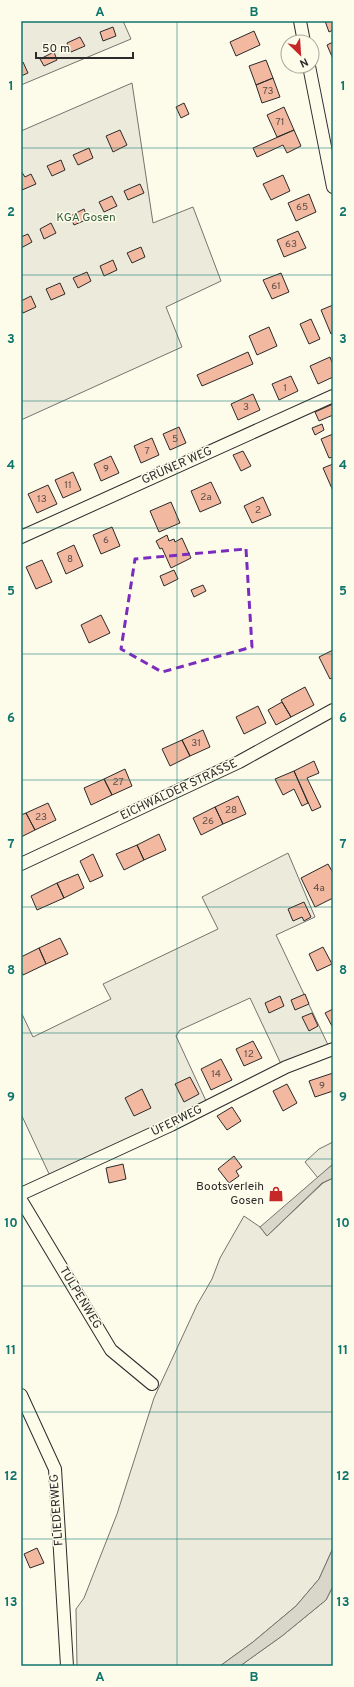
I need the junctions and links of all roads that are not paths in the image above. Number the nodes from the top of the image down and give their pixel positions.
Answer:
1 (300, 21) edge
2 (302, 34) edge
3 (311, 74) edge
4 (333, 187) edge
5 (333, 396) edge
6 (21, 537) edge
7 (333, 710) edge
8 (21, 864) edge
9 (333, 1049) edge
10 (21, 1194) edge
11 (21, 1200) edge
12 (152, 1384) dead end
13 (21, 1395) edge
14 (67, 1666) edge

1 - 2 street
3 - 4 street
5 - 6 street, GRÜNER WEG
7 - 8 street, EICHWALDER STRASSE
9 - 10 street, UFERWEG
11 - 12 street, TULPENWEG
13 - 14 street, FLIEDERWEG

